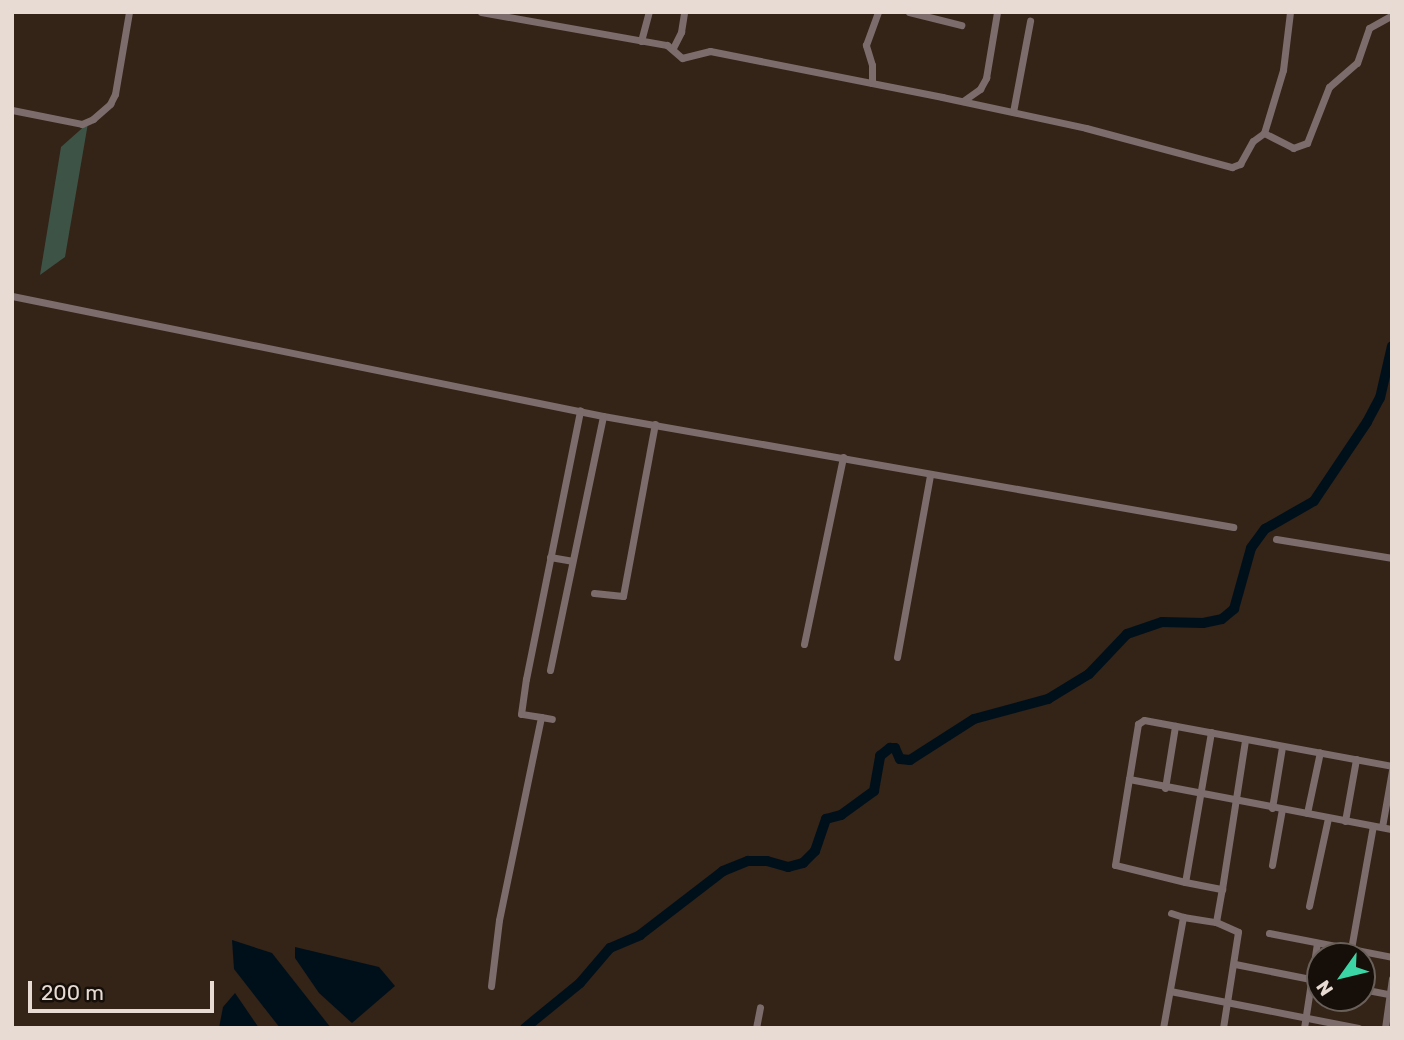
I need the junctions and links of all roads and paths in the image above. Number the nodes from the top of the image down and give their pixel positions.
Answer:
1 (129, 12) edge
2 (481, 12) edge
3 (649, 12) edge
4 (684, 12) edge
5 (878, 12) edge
6 (909, 12) edge
7 (997, 12) edge
8 (1290, 12) edge
9 (1392, 15) edge
10 (517, 16) edge
11 (1030, 21) dead end
12 (961, 25) dead end
13 (641, 41) junction
14 (673, 48) junction
15 (872, 83) junction
16 (963, 102) junction
17 (12, 110) edge
18 (1013, 112) junction
19 (1264, 134) junction
20 (12, 296) edge
21 (580, 410) junction
22 (603, 416) junction
23 (655, 424) junction
24 (843, 457) junction
25 (930, 475) junction
26 (1233, 527) dead end
27 (1276, 539) dead end
28 (550, 557) junction
29 (1392, 558) edge
30 (572, 561) junction
31 (594, 593) dead end
32 (804, 644) dead end
33 (897, 657) dead end
34 (550, 670) dead end
35 (541, 717) junction
36 (552, 719) dead end
37 (1175, 726) junction
38 (1211, 732) junction
39 (1245, 740) junction
40 (1282, 747) junction
41 (1320, 752) junction
42 (1356, 759) junction
43 (1392, 768) edge
44 (1129, 779) junction
45 (1166, 788) junction
46 (1201, 794) junction
47 (1235, 801) junction
48 (1272, 808) junction
49 (1282, 809) junction
50 (1307, 814) junction
51 (1328, 818) junction
52 (1345, 821) junction
53 (1377, 827) junction
54 (1392, 829) edge
55 (1272, 865) dead end
56 (1185, 882) junction
57 (1222, 889) junction
58 (1309, 906) dead end
59 (1171, 914) dead end
60 (1183, 917) junction
61 (1216, 922) junction
62 (1269, 933) dead end
63 (1312, 942) edge
64 (1352, 942) edge
65 (1235, 964) junction
66 (1306, 978) edge
67 (1392, 978) edge
68 (491, 986) dead end
69 (1170, 991) junction
70 (1390, 995) edge
71 (1228, 1002) junction
72 (760, 1007) dead end
73 (1308, 1012) edge
74 (1306, 1018) junction
75 (756, 1028) edge
76 (1163, 1028) edge
77 (1223, 1028) edge
78 (1304, 1028) edge
79 (1358, 1028) edge
80 (1385, 1028) edge

1 - 17 street
2 - 10 street
3 - 13 street
4 - 14 street
5 - 15 street
6 - 12 street
7 - 16 street
8 - 19 street
9 - 19 street
10 - 13 street
11 - 18 street
13 - 14 street
14 - 15 street
15 - 16 street
16 - 18 street
18 - 19 street
20 - 21 street
21 - 22 street
21 - 28 street
22 - 23 street
22 - 30 street
23 - 24 street
23 - 31 street
24 - 25 street
24 - 32 street
25 - 26 street
25 - 33 street
27 - 29 street
28 - 30 street
28 - 35 street
30 - 34 street
35 - 36 street
35 - 68 street
37 - 38 street
37 - 44 street
37 - 45 street
38 - 39 street
38 - 46 street
39 - 40 street
39 - 47 street
40 - 41 street
40 - 48 street
41 - 42 street
41 - 50 street
42 - 43 street
42 - 52 street
43 - 53 street
44 - 45 street
44 - 56 street
45 - 46 street
46 - 47 street
46 - 56 street
47 - 48 street
47 - 57 street
48 - 49 street
49 - 50 street
49 - 55 street
50 - 51 street
51 - 52 street
51 - 58 street
52 - 53 street
53 - 54 street
53 - 64 street
56 - 57 street
57 - 61 street
59 - 60 street
60 - 61 street
60 - 69 street
61 - 65 street
62 - 63 street
65 - 66 street
65 - 71 street
67 - 70 street
69 - 71 street
69 - 76 street
70 - 80 street
71 - 74 street
71 - 77 street
72 - 75 street
73 - 74 street
74 - 78 street
74 - 79 street

